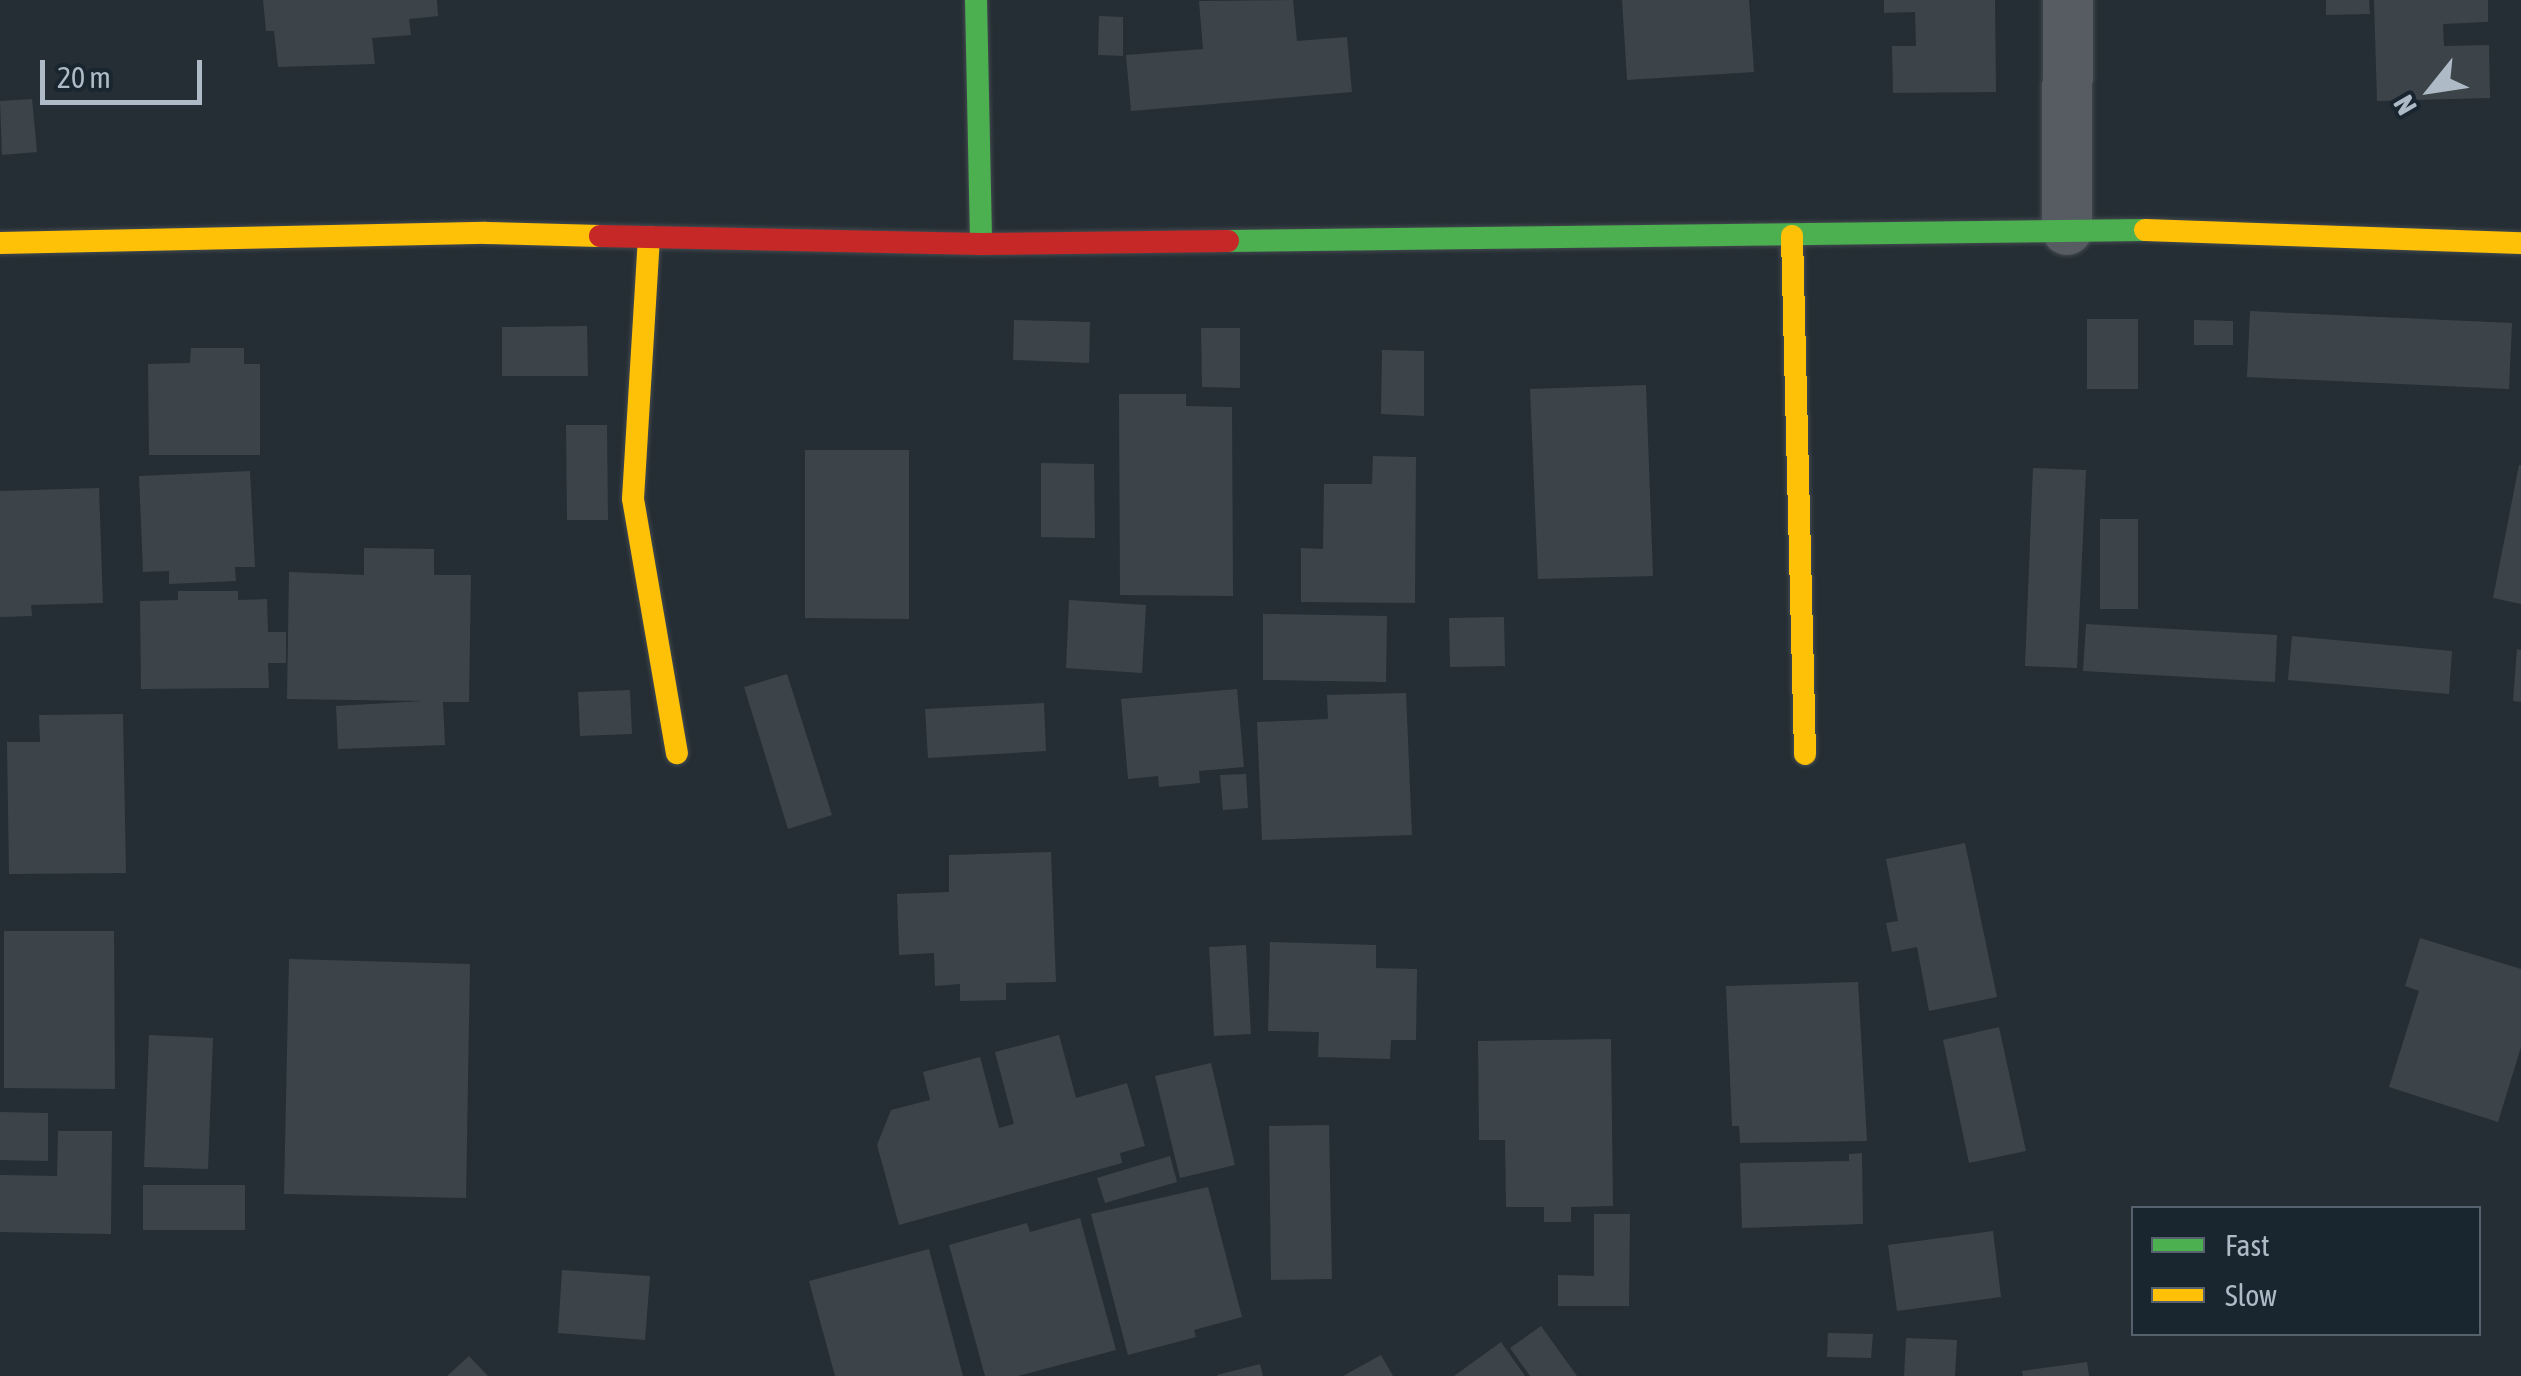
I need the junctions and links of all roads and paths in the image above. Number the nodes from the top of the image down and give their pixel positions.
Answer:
1 (976, 0) edge
2 (2068, 0) edge
3 (2067, 230) junction
4 (649, 236) junction
5 (1792, 236) junction
6 (0, 242) edge
7 (2521, 242) edge
8 (981, 244) junction
9 (677, 753) dead end
10 (1805, 754) dead end

1 - 8 street
2 - 3 street
3 - 5 street
3 - 7 street
4 - 6 street
4 - 8 street
4 - 9 street
5 - 8 street
5 - 10 street

